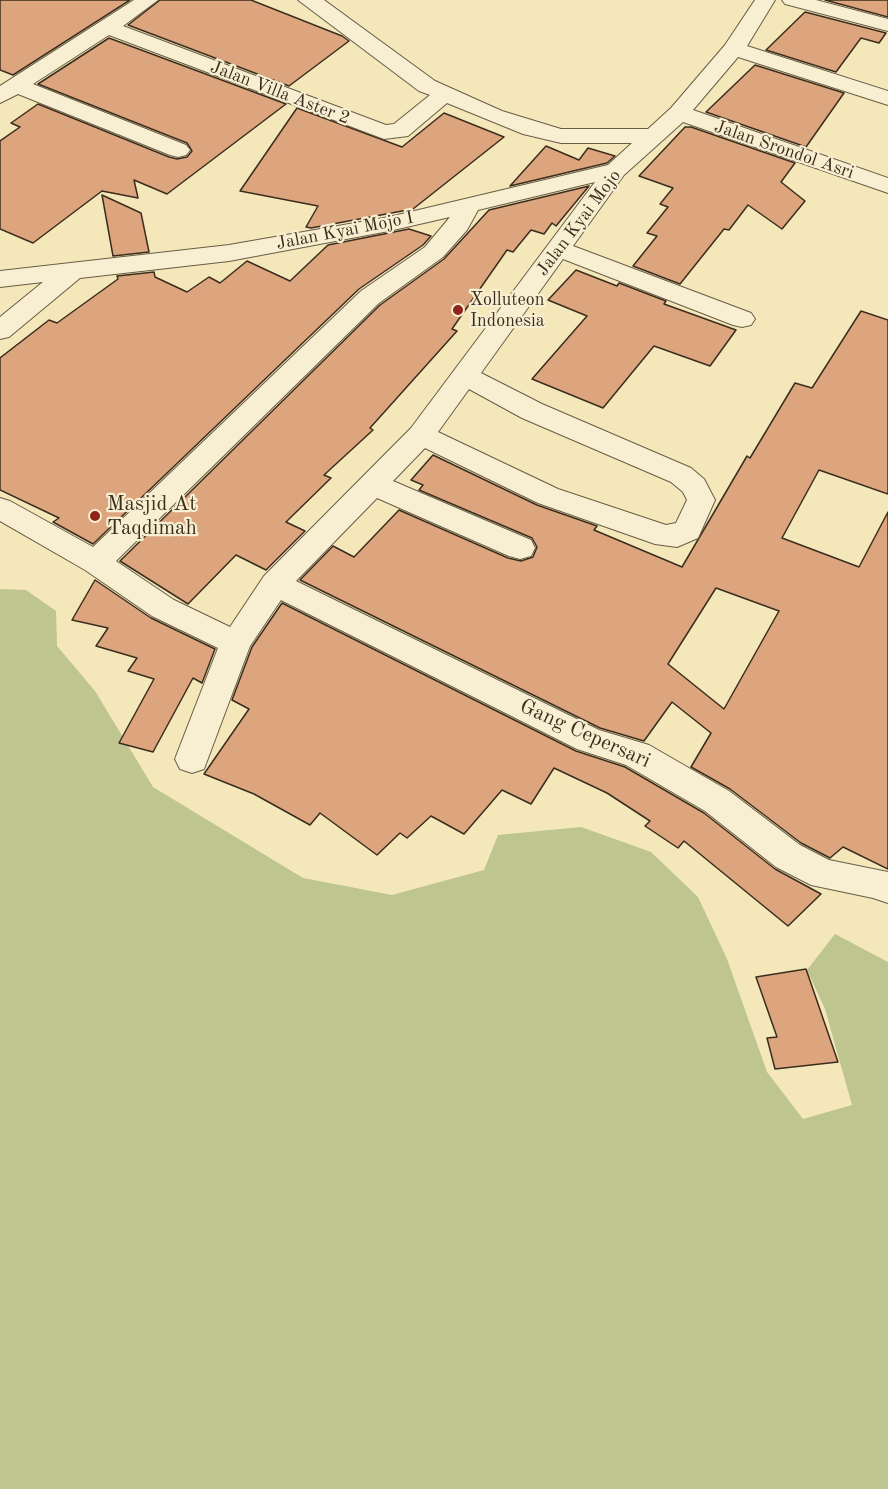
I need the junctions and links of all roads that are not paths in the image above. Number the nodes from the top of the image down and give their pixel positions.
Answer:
1 (148, 0) edge
2 (308, 0) edge
3 (765, 0) edge
4 (792, 0) edge
5 (888, 25) edge
6 (107, 27) junction
7 (734, 49) junction
8 (9, 91) edge
9 (445, 94) junction
10 (888, 98) edge
11 (679, 113) junction
12 (652, 136) junction
13 (178, 150) dead end
14 (616, 171) junction
15 (888, 186) edge
16 (468, 206) junction
17 (559, 249) junction
18 (71, 272) junction
19 (0, 279) edge
20 (742, 319) dead end
21 (0, 331) edge
22 (465, 376) junction
23 (421, 435) junction
24 (372, 484) junction
25 (0, 508) edge
26 (520, 548) dead end
27 (96, 562) junction
28 (274, 584) junction
29 (236, 643) junction
30 (192, 759) dead end
31 (888, 888) edge

1 - 6 street
2 - 9 street
3 - 7 street, Jalan Kyai Mojo
4 - 5 street
6 - 8 street
6 - 9 street, Jalan Villa Aster 2
7 - 10 street
7 - 11 street, Jalan Kyai Mojo
8 - 13 street
9 - 12 street
11 - 12 street, Jalan Kyai Mojo
11 - 15 street, Jalan Srondol Asri
12 - 14 street, Jalan Kyai Mojo
14 - 16 street, Jalan Kyai Mojo I
14 - 17 street, Jalan Kyai Mojo
16 - 18 street, Jalan Kyai Mojo I
16 - 27 street
17 - 20 street
17 - 22 street, Jalan Kyai Mojo
18 - 19 street, Jalan Kyai Mojo I
18 - 21 street
22 - 23 street, Jalan Kyai Mojo
22 - 23 street
23 - 24 street, Jalan Kyai Mojo
24 - 26 street
24 - 28 street, Jalan Kyai Mojo
25 - 27 street
27 - 29 street
28 - 29 street, Jalan Kyai Mojo
28 - 31 street, Gang Cepersari
29 - 30 street, Jalan Kyai Mojo

